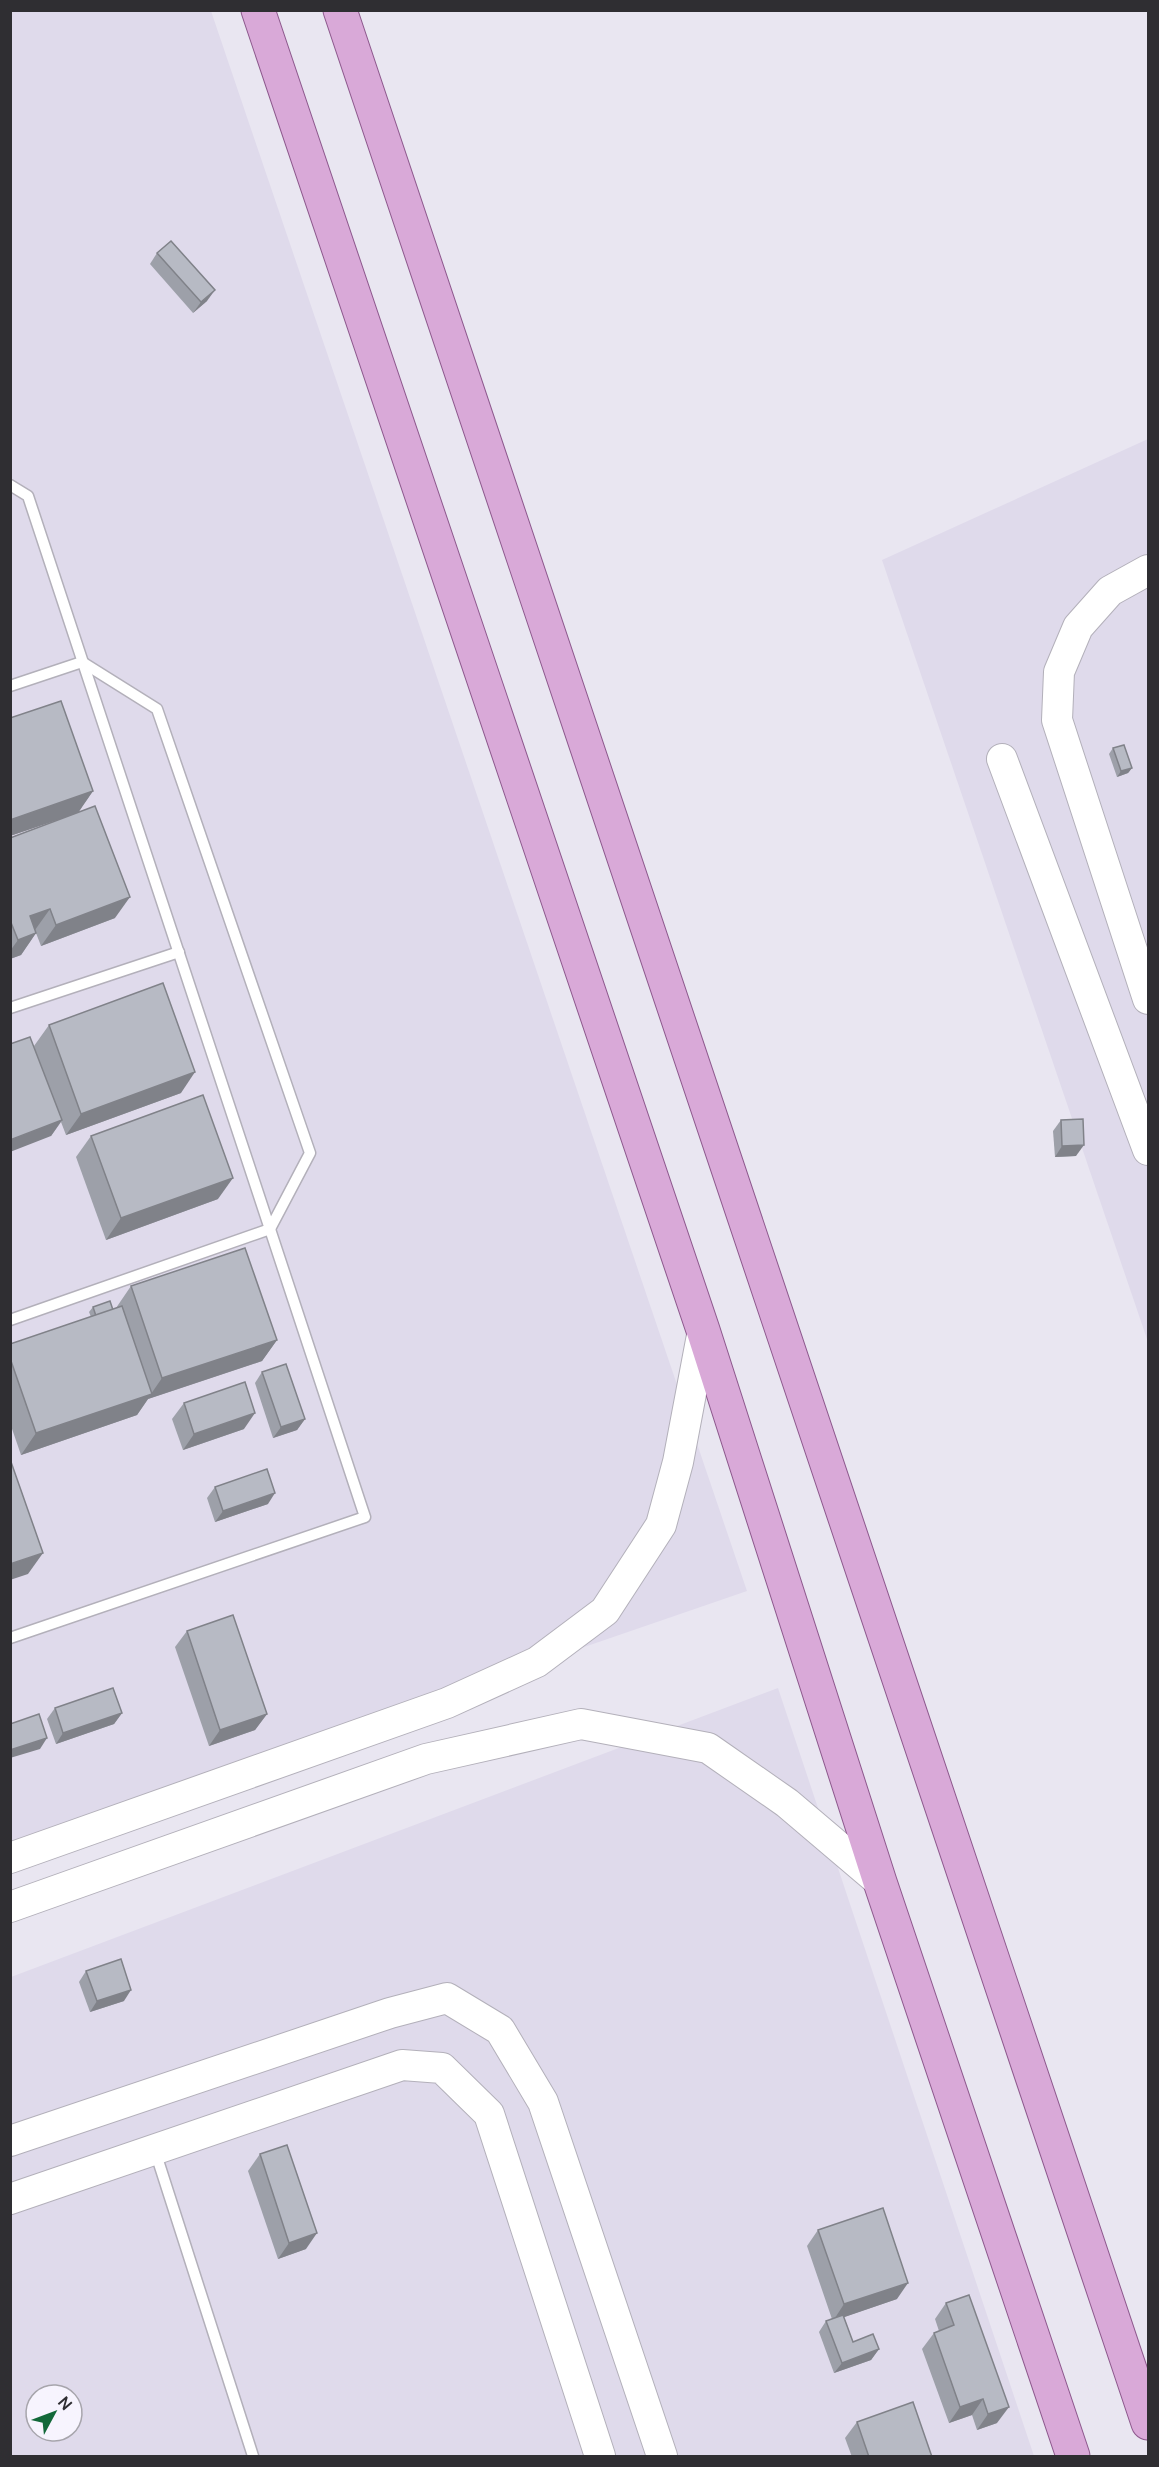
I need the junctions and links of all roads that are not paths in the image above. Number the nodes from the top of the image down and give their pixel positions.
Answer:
1 (258, 10) edge
2 (340, 10) edge
3 (10, 485) edge
4 (1149, 570) edge
5 (82, 662) junction
6 (10, 686) edge
7 (1002, 759) dead end
8 (178, 952) junction
9 (1149, 999) edge
10 (10, 1008) edge
11 (1148, 1150) edge
12 (270, 1229) junction
13 (10, 1320) edge
14 (703, 1330) junction
15 (10, 1638) edge
16 (10, 1858) edge
17 (880, 1882) junction
18 (10, 1907) edge
19 (10, 2141) edge
20 (154, 2150) junction
21 (10, 2199) edge
22 (1149, 2423) edge
23 (254, 2457) edge
24 (600, 2457) edge
25 (662, 2457) edge
26 (1073, 2457) edge

1 - 14 main road
2 - 22 main road
3 - 5 lane
4 - 9 street
5 - 6 lane
5 - 8 lane
5 - 12 lane
7 - 11 street
8 - 10 lane
8 - 12 lane
12 - 13 lane
12 - 15 lane
14 - 16 street
14 - 17 main road
17 - 18 street
17 - 26 main road
19 - 25 street
20 - 21 street
20 - 23 lane
20 - 24 street

